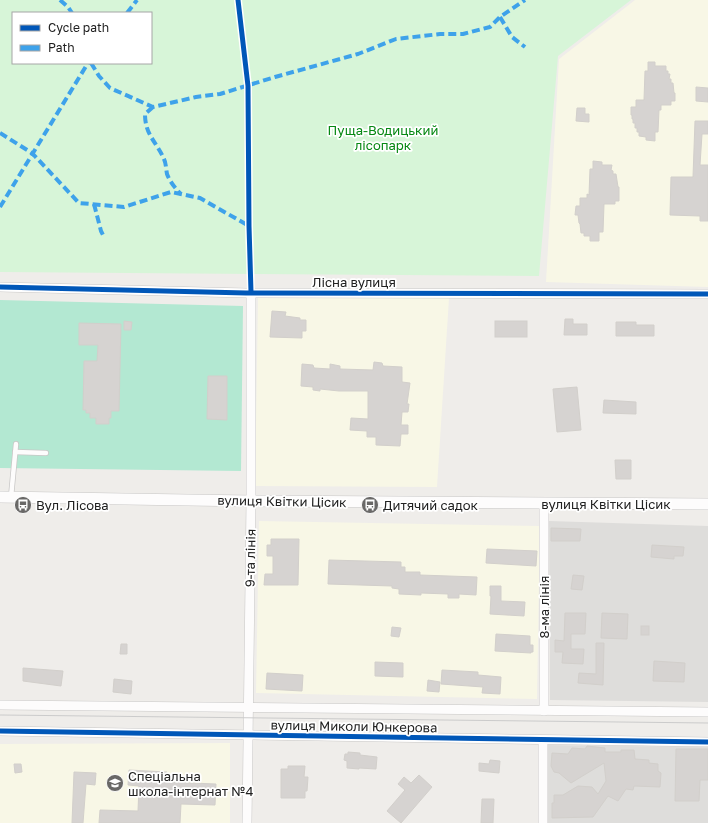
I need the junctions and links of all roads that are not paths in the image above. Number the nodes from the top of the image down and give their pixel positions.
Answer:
1 (238, 0) edge
2 (0, 287) edge
3 (251, 292) junction
4 (708, 294) edge
5 (16, 444) dead end
6 (15, 452) junction
7 (46, 453) dead end
8 (5, 497) edge
9 (251, 501) junction
10 (544, 503) junction
11 (708, 504) edge
12 (0, 704) edge
13 (249, 707) junction
14 (544, 711) junction
15 (708, 712) edge
16 (0, 731) edge
17 (248, 735) junction
18 (543, 740) junction
19 (708, 742) edge
20 (247, 823) edge
21 (544, 823) edge

1 - 3 lane
2 - 3 street, Лісна вулиця
3 - 4 street, Лісна вулиця
3 - 9 street, 9-та лінія
5 - 6 lane
6 - 7 lane
6 - 8 lane
8 - 9 street, вулиця Квітки Цісик
9 - 10 street, вулиця Квітки Цісик
9 - 13 street, 9-та лінія
10 - 11 street, вулиця Квітки Цісик
10 - 14 street, 8-ма лінія
12 - 13 street, вулиця Миколи Юнкерова
13 - 14 street, вулиця Миколи Юнкерова
13 - 17 street, 9-та лінія
14 - 15 street, вулиця Миколи Юнкерова
16 - 17 street, вулиця Миколи Юнкерова
17 - 18 street, вулиця Миколи Юнкерова
17 - 20 street, 9-та лінія
18 - 19 street, вулиця Миколи Юнкерова
18 - 21 street

